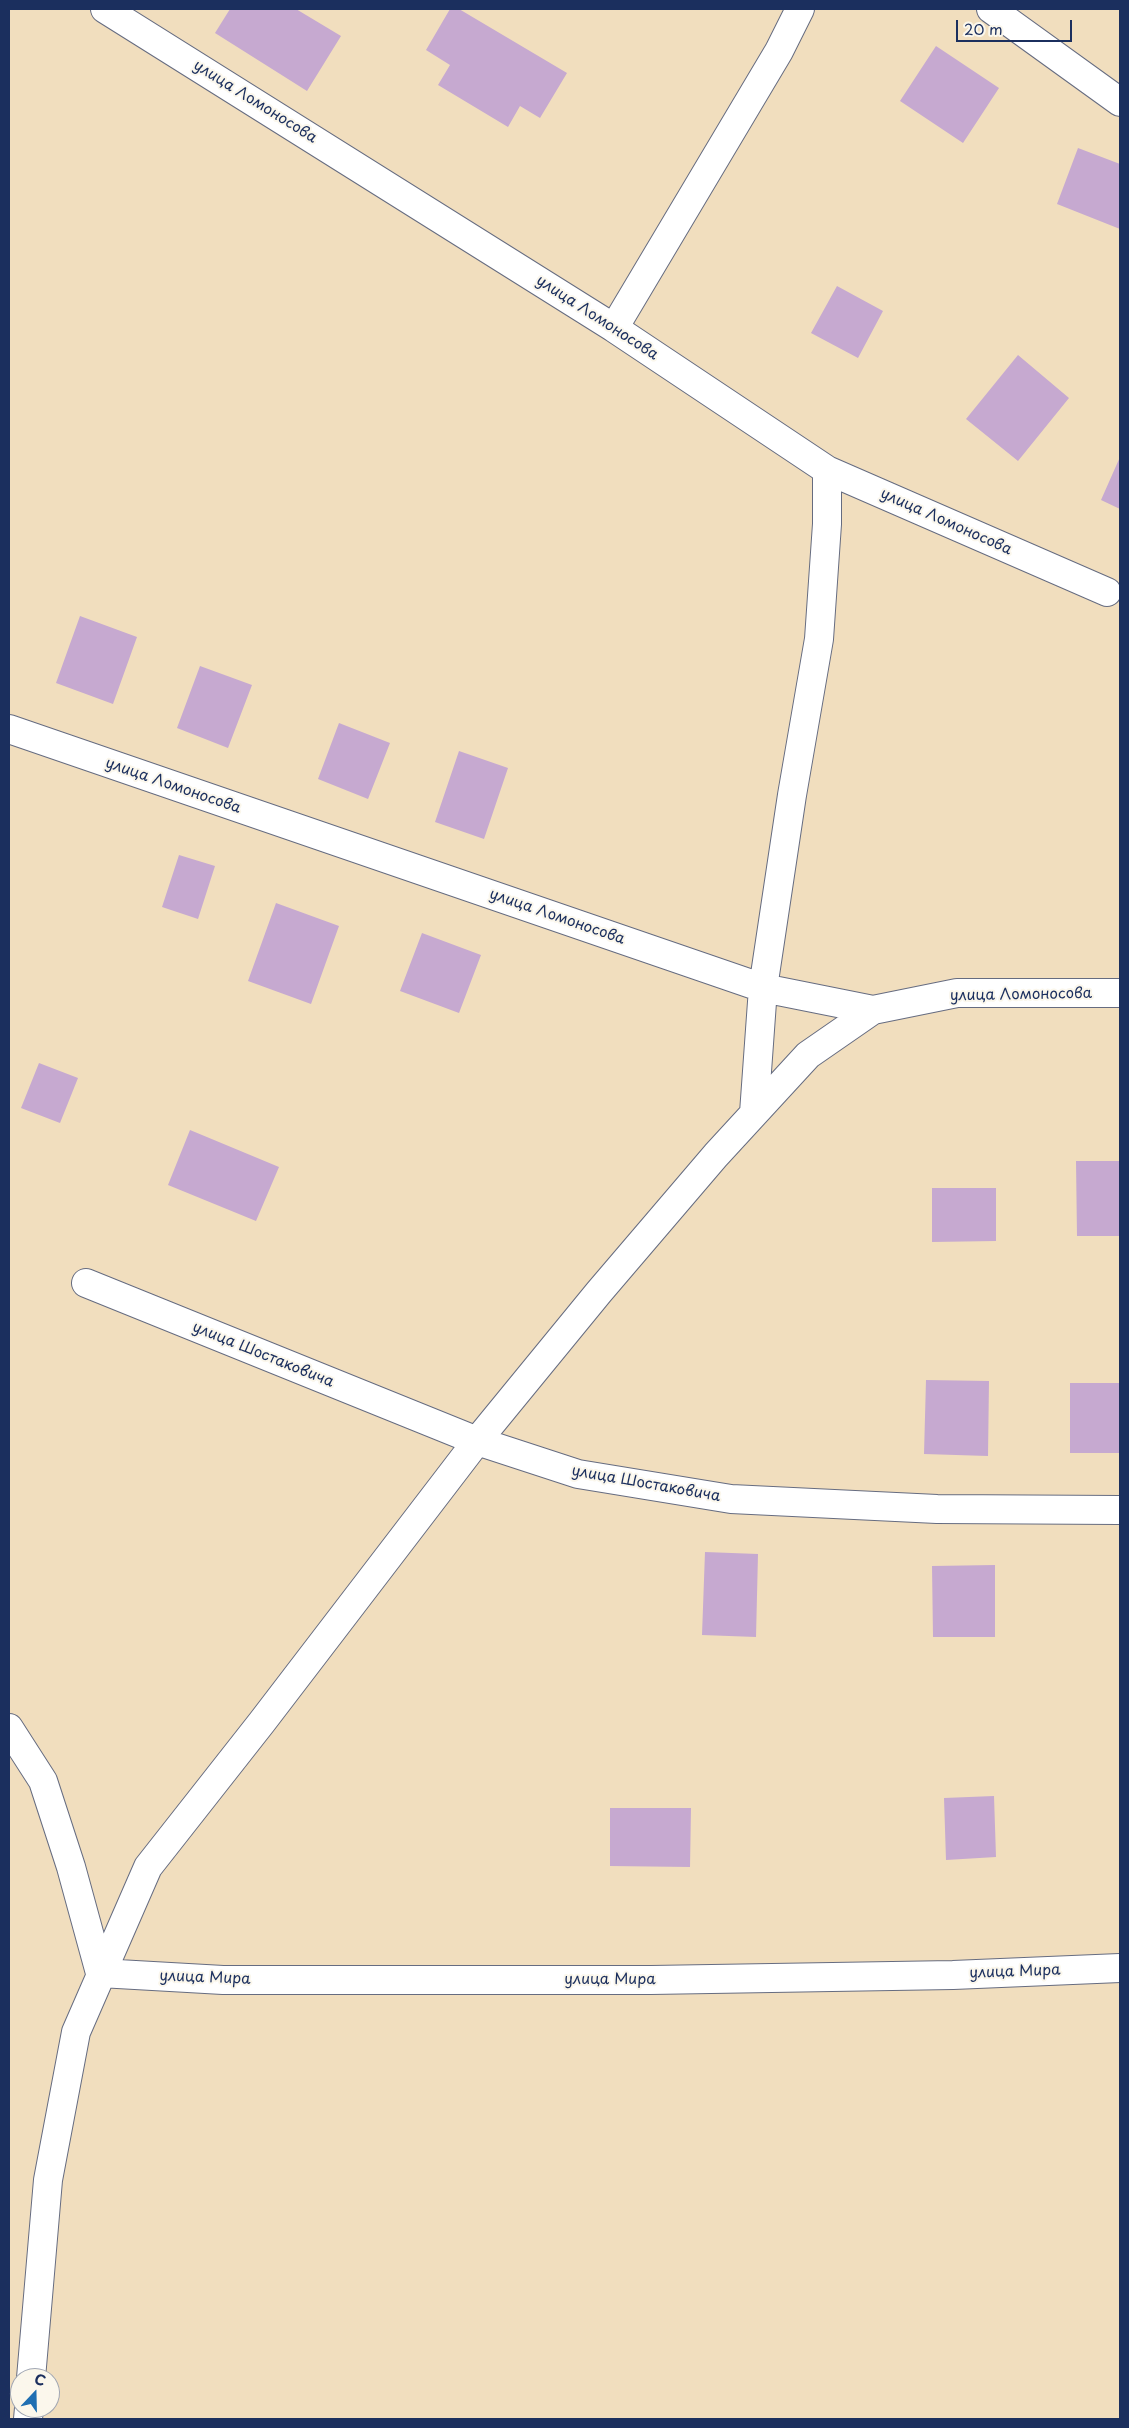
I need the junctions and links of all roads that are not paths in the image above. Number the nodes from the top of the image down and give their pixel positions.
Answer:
1 (105, 9) edge
2 (800, 9) edge
3 (991, 9) edge
4 (1120, 102) edge
5 (614, 328) junction
6 (827, 470) junction
7 (1107, 592) dead end
8 (9, 729) edge
9 (763, 988) junction
10 (1120, 993) edge
11 (873, 1010) junction
12 (754, 1113) junction
13 (86, 1283) dead end
14 (477, 1441) junction
15 (1120, 1510) edge
16 (9, 1728) edge
17 (1120, 1968) edge
18 (100, 1974) junction
19 (32, 2368) edge

1 - 5 street, улица Ломоносова
2 - 5 street
3 - 4 street
5 - 6 street, улица Ломоносова
6 - 7 street, улица Ломоносова
6 - 9 street
8 - 9 street, улица Ломоносова
9 - 11 street, улица Ломоносова
9 - 12 street
10 - 11 street, улица Ломоносова
11 - 12 street
12 - 14 street
13 - 14 street, улица Шостаковича
14 - 15 street, улица Шостаковича
14 - 18 street
16 - 18 street
17 - 18 street, улица Мира
18 - 19 street

